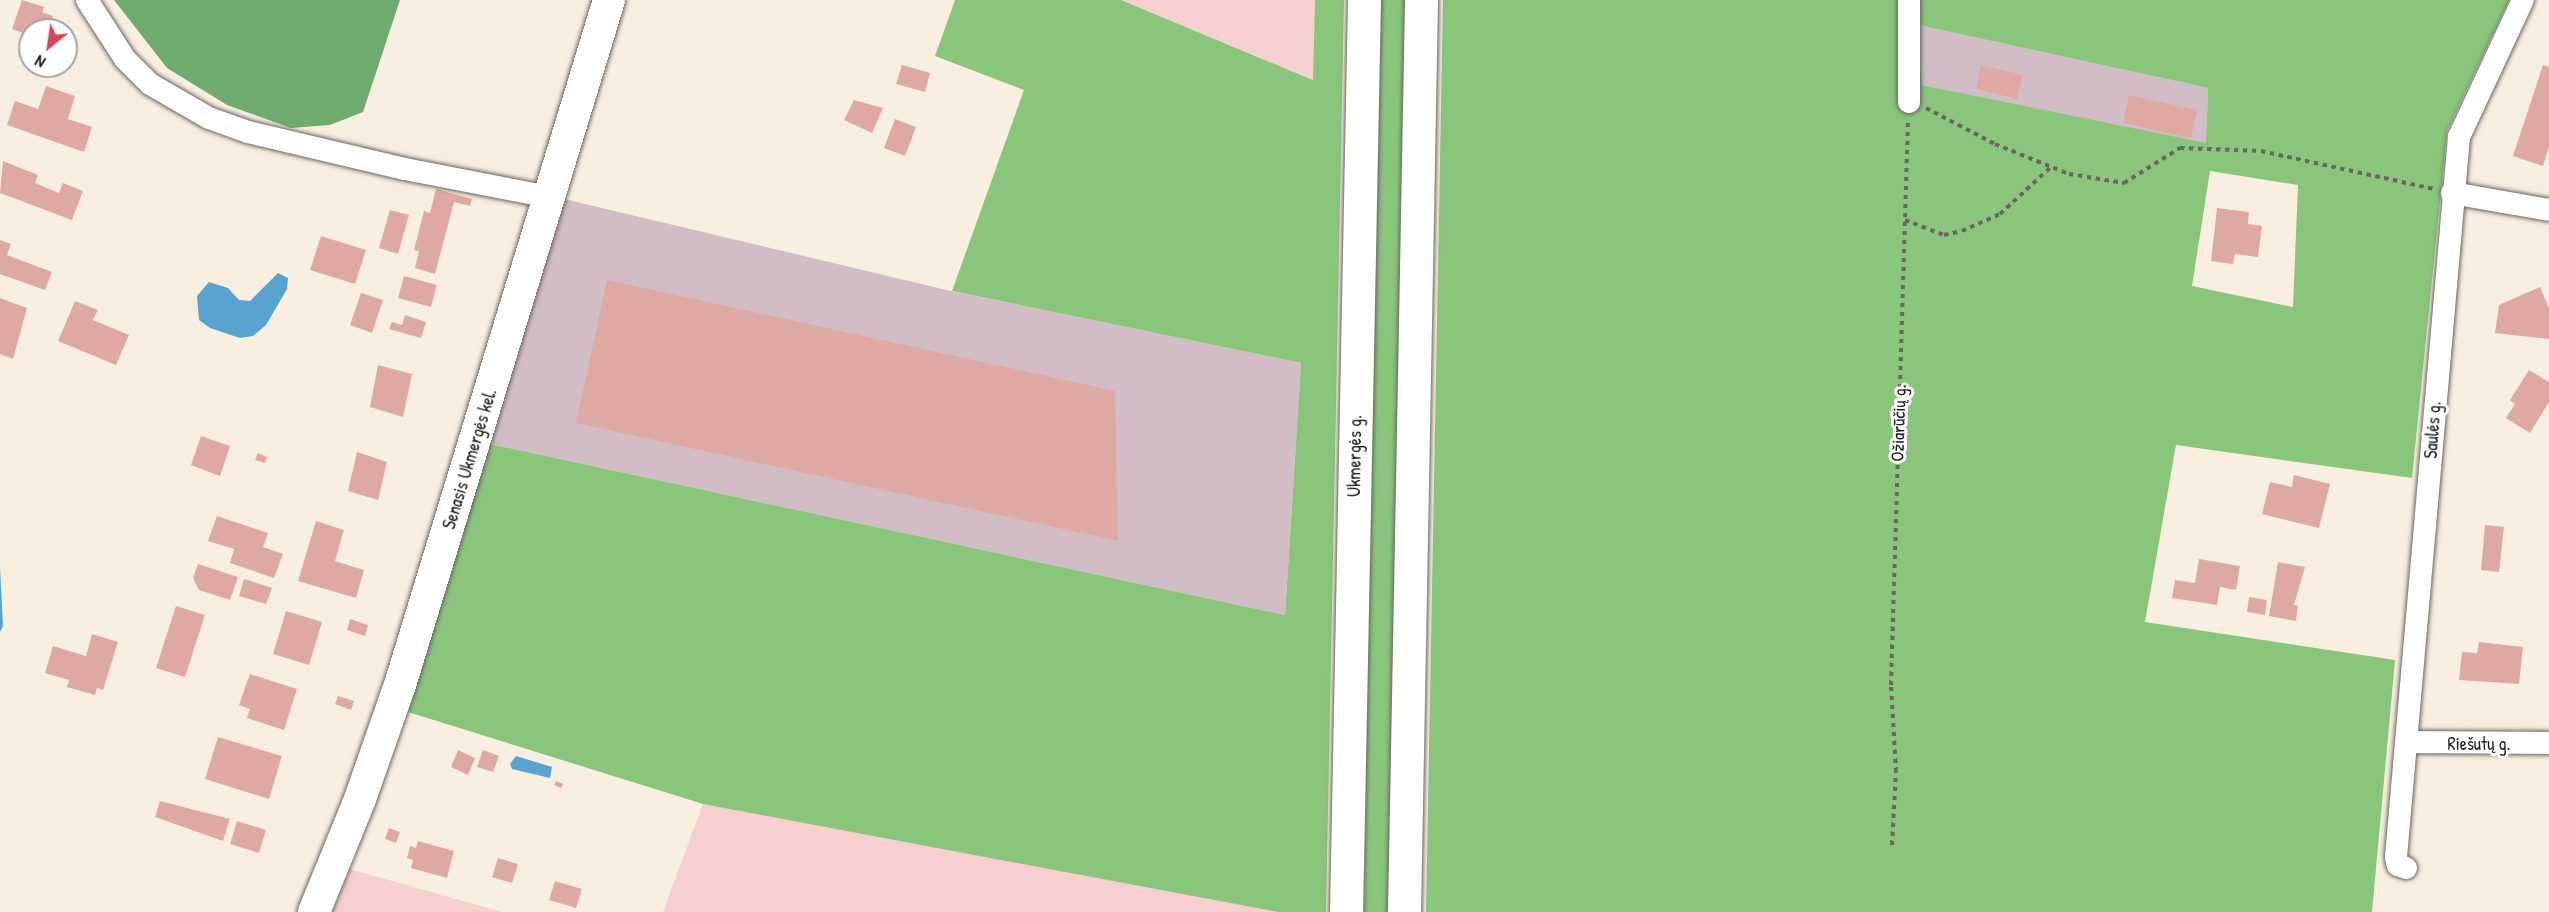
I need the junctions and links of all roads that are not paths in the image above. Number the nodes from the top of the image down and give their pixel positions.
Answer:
1 (87, 0) edge
2 (609, 0) edge
3 (1364, 0) edge
4 (1421, 0) edge
5 (1909, 0) edge
6 (2523, 0) edge
7 (1908, 102) road end
8 (2452, 193) junction
9 (549, 197) junction
10 (2549, 210) edge
11 (2409, 742) junction
12 (2549, 743) edge
13 (2406, 868) dead end
14 (314, 912) edge
15 (1346, 912) edge
16 (1404, 912) edge

1 - 9 street
2 - 9 main road, Senasis Ukmergės kel.
3 - 15 highway, Ukmergės g.
4 - 16 highway
5 - 7 street
6 - 8 street, Saulės g.
8 - 10 street
8 - 11 street, Saulės g.
9 - 14 main road, Senasis Ukmergės kel.
11 - 12 street, Riešutų g.
11 - 13 street, Saulės g.

